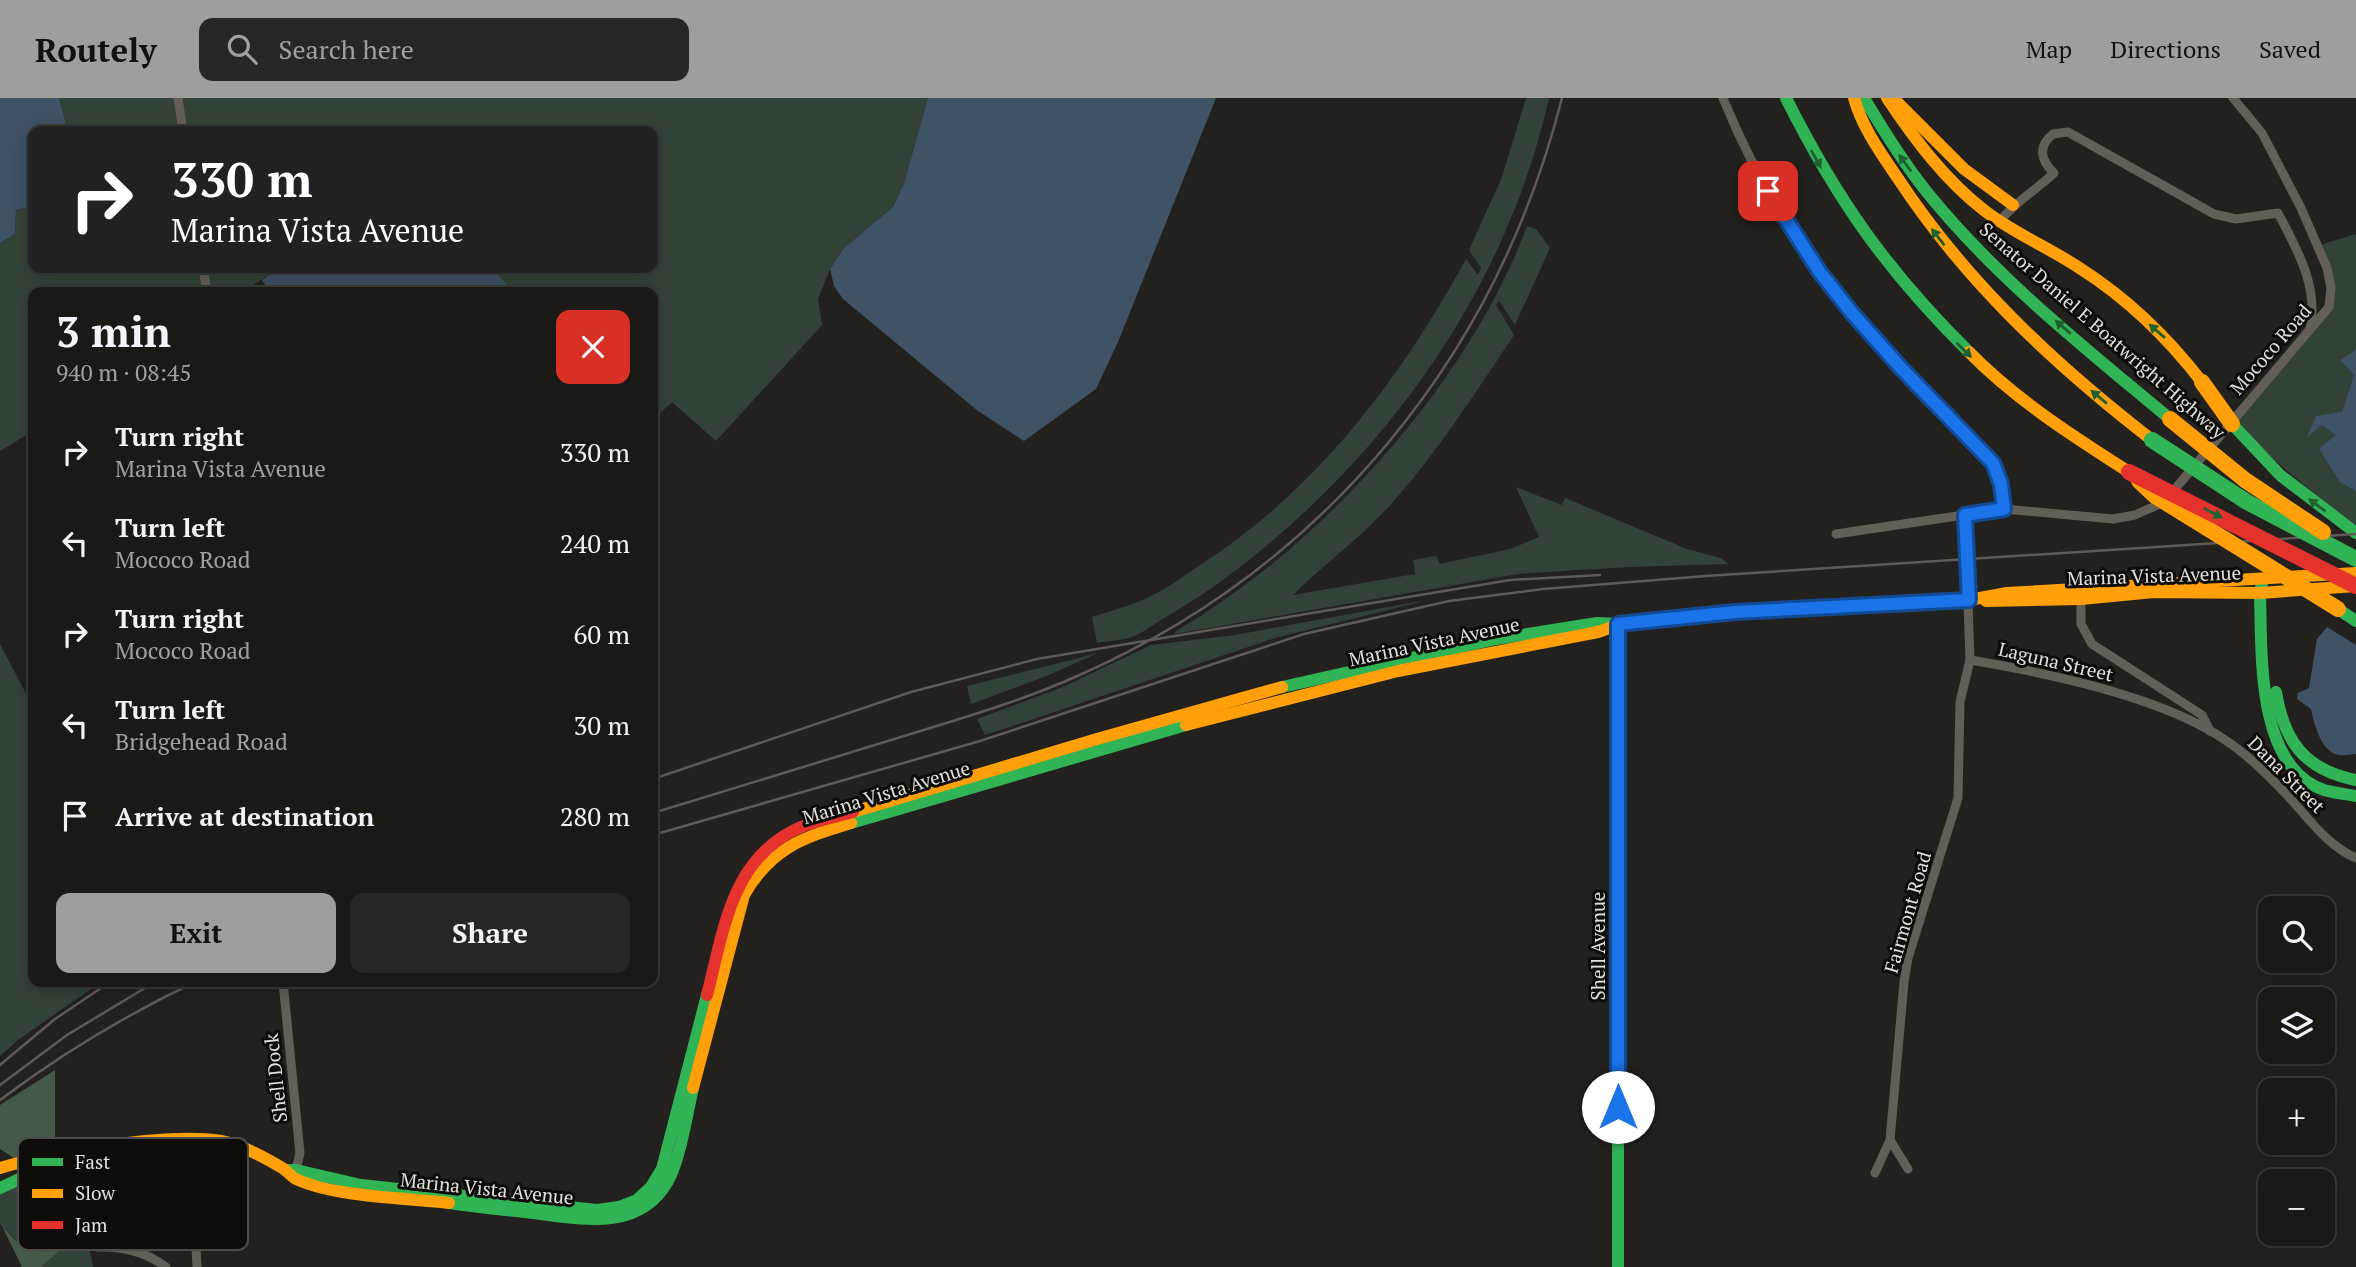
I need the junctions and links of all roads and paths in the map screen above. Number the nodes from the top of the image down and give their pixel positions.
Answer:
1 (178, 98) edge
2 (1723, 98) edge
3 (1786, 98) edge
4 (1854, 98) edge
5 (1864, 98) edge
6 (1887, 98) edge
7 (1894, 98) edge
8 (2233, 98) edge
9 (182, 126) edge
10 (2013, 205) junction
11 (1999, 222) junction
12 (2309, 331) junction
13 (2129, 472) junction
14 (2004, 509) junction
15 (1965, 515) junction
16 (2356, 533) edge
17 (1836, 534) dead end
18 (2356, 551) edge
19 (2356, 559) edge
20 (2356, 573) edge
21 (2347, 584) edge
22 (2265, 588) junction
23 (2081, 599) junction
24 (1969, 600) junction
25 (2356, 621) edge
26 (1618, 624) junction
27 (1970, 660) junction
28 (2189, 721) joint
29 (2210, 732) junction
30 (2356, 779) edge
31 (2356, 796) edge
32 (2356, 858) edge
33 (283, 987) edge
34 (1890, 1140) junction
35 (248, 1151) edge
36 (18, 1162) edge
37 (0, 1168) edge
38 (1908, 1169) dead end
39 (291, 1170) junction
40 (1875, 1173) dead end
41 (18, 1180) edge
42 (0, 1188) edge
43 (126, 1250) edge
44 (166, 1267) edge
45 (1618, 1267) edge

1 - 9 street
2 - 14 street
3 -> 13 main road
19 -> 4 main road, bridge
18 -> 5 main road, Senator Daniel E Boatwright Highway, bridge
6 - 11 main road, Senator Daniel E Boatwright Highway
7 - 10 main road
8 - 12 street, Mococo Road
10 - 11 street
10 - 12 street
16 -> 11 main road, Senator Daniel E Boatwright Highway, bridge
12 - 14 street, Mococo Road
13 -> 21 main road, bridge
13 - 25 main road, bridge
14 - 15 street, Mococo Road
15 - 17 street, Mococo Road
15 - 24 street
20 - 21 main road, Marina Vista Avenue
21 - 22 main road, Marina Vista Avenue
22 - 23 main road, Marina Vista Avenue
22 - 24 main road, Marina Vista Avenue
22 - 30 main road
22 - 31 main road
23 - 24 main road, Marina Vista Avenue
23 - 29 street, Laguna Street
24 - 26 main road, Marina Vista Avenue
24 - 27 street, Laguna Street
26 - 39 main road, Marina Vista Avenue
26 - 45 main road, Shell Avenue
27 - 28 street, Laguna Street
27 - 34 street, Fairmont Road
28 - 29 street, Dana Street
29 - 32 street, Dana Street
33 - 39 street, Shell Dock
34 - 38 street
34 - 40 street, Fairmont Road
35 - 39 main road, Marina Vista Avenue
36 - 37 main road, Marina Vista Avenue
41 - 42 main road
43 - 44 street

